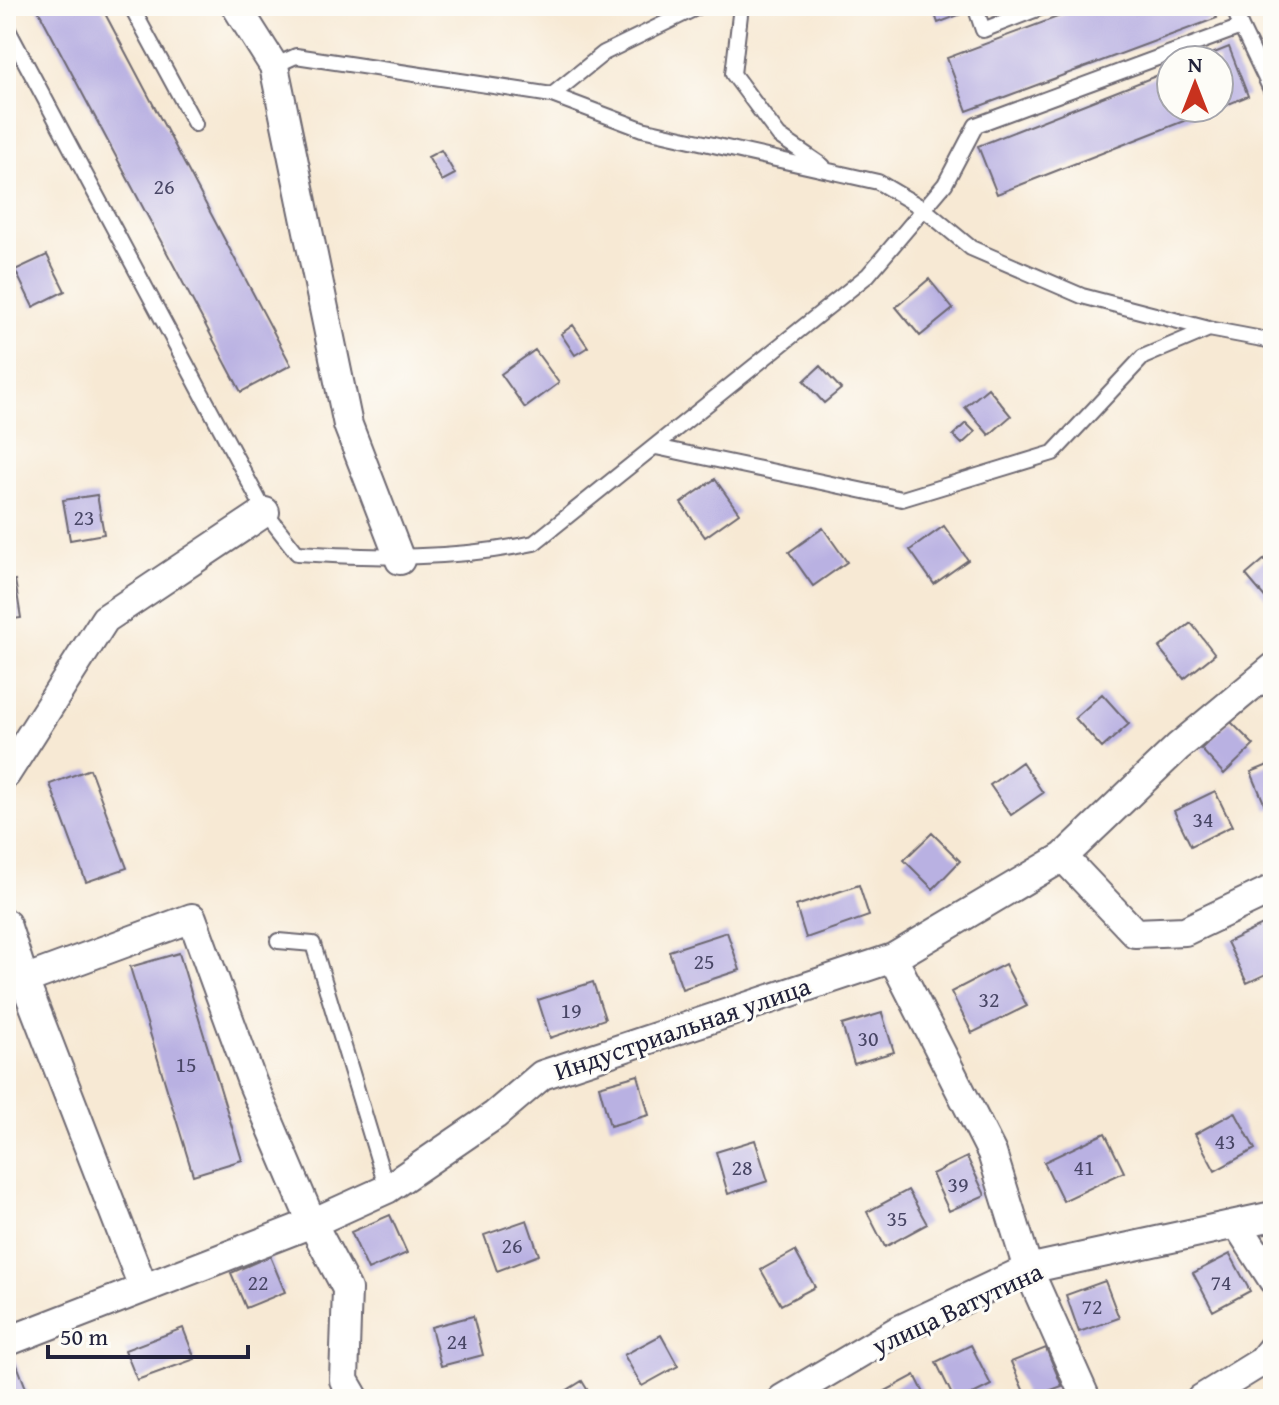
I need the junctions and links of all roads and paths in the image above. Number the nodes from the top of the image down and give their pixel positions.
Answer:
1 (131, 6) edge
2 (236, 6) edge
3 (700, 6) edge
4 (741, 6) edge
5 (975, 6) edge
6 (1045, 6) edge
7 (1233, 6) edge
8 (6, 26) edge
9 (1241, 27) junction
10 (274, 66) junction
11 (1273, 94) edge
12 (552, 95) junction
13 (195, 124) dead end
14 (831, 172) junction
15 (924, 209) junction
16 (1209, 329) junction
17 (1273, 341) edge
18 (656, 447) junction
19 (265, 512) junction
20 (400, 560) junction
21 (1273, 668) edge
22 (6, 774) edge
23 (1063, 857) junction
24 (1273, 889) edge
25 (6, 924) edge
26 (278, 941) dead end
27 (893, 958) junction
28 (24, 980) junction
29 (387, 1189) junction
30 (1273, 1216) edge
31 (312, 1223) junction
32 (1237, 1224) junction
33 (1028, 1269) junction
34 (1273, 1280) edge
35 (143, 1287) junction
36 (6, 1342) edge
37 (1273, 1347) edge
38 (355, 1399) edge
39 (782, 1399) edge
40 (1086, 1399) edge
41 (1201, 1399) edge

1 - 13 lane
2 - 10 street
3 - 12 lane
4 - 14 lane
5 - 6 lane
7 - 9 lane
8 - 19 lane
9 - 11 lane
9 - 15 lane
10 - 12 lane
10 - 20 street
12 - 14 lane
14 - 15 lane
15 - 16 lane
15 - 18 lane
16 - 17 lane
16 - 18 lane
18 - 20 lane
19 - 20 lane
19 - 22 street
21 - 23 street, Индустриальная улица
23 - 24 street
23 - 27 street, Индустриальная улица
25 - 28 street
26 - 29 lane
27 - 29 street, Индустриальная улица
27 - 33 street
28 - 31 street
28 - 35 street
29 - 31 street, Индустриальная улица
30 - 32 street, улица Ватутина
31 - 35 street, Индустриальная улица
31 - 38 street
32 - 33 street, улица Ватутина
32 - 34 street
33 - 39 street, улица Ватутина
33 - 40 street
35 - 36 street, Индустриальная улица
37 - 41 street

